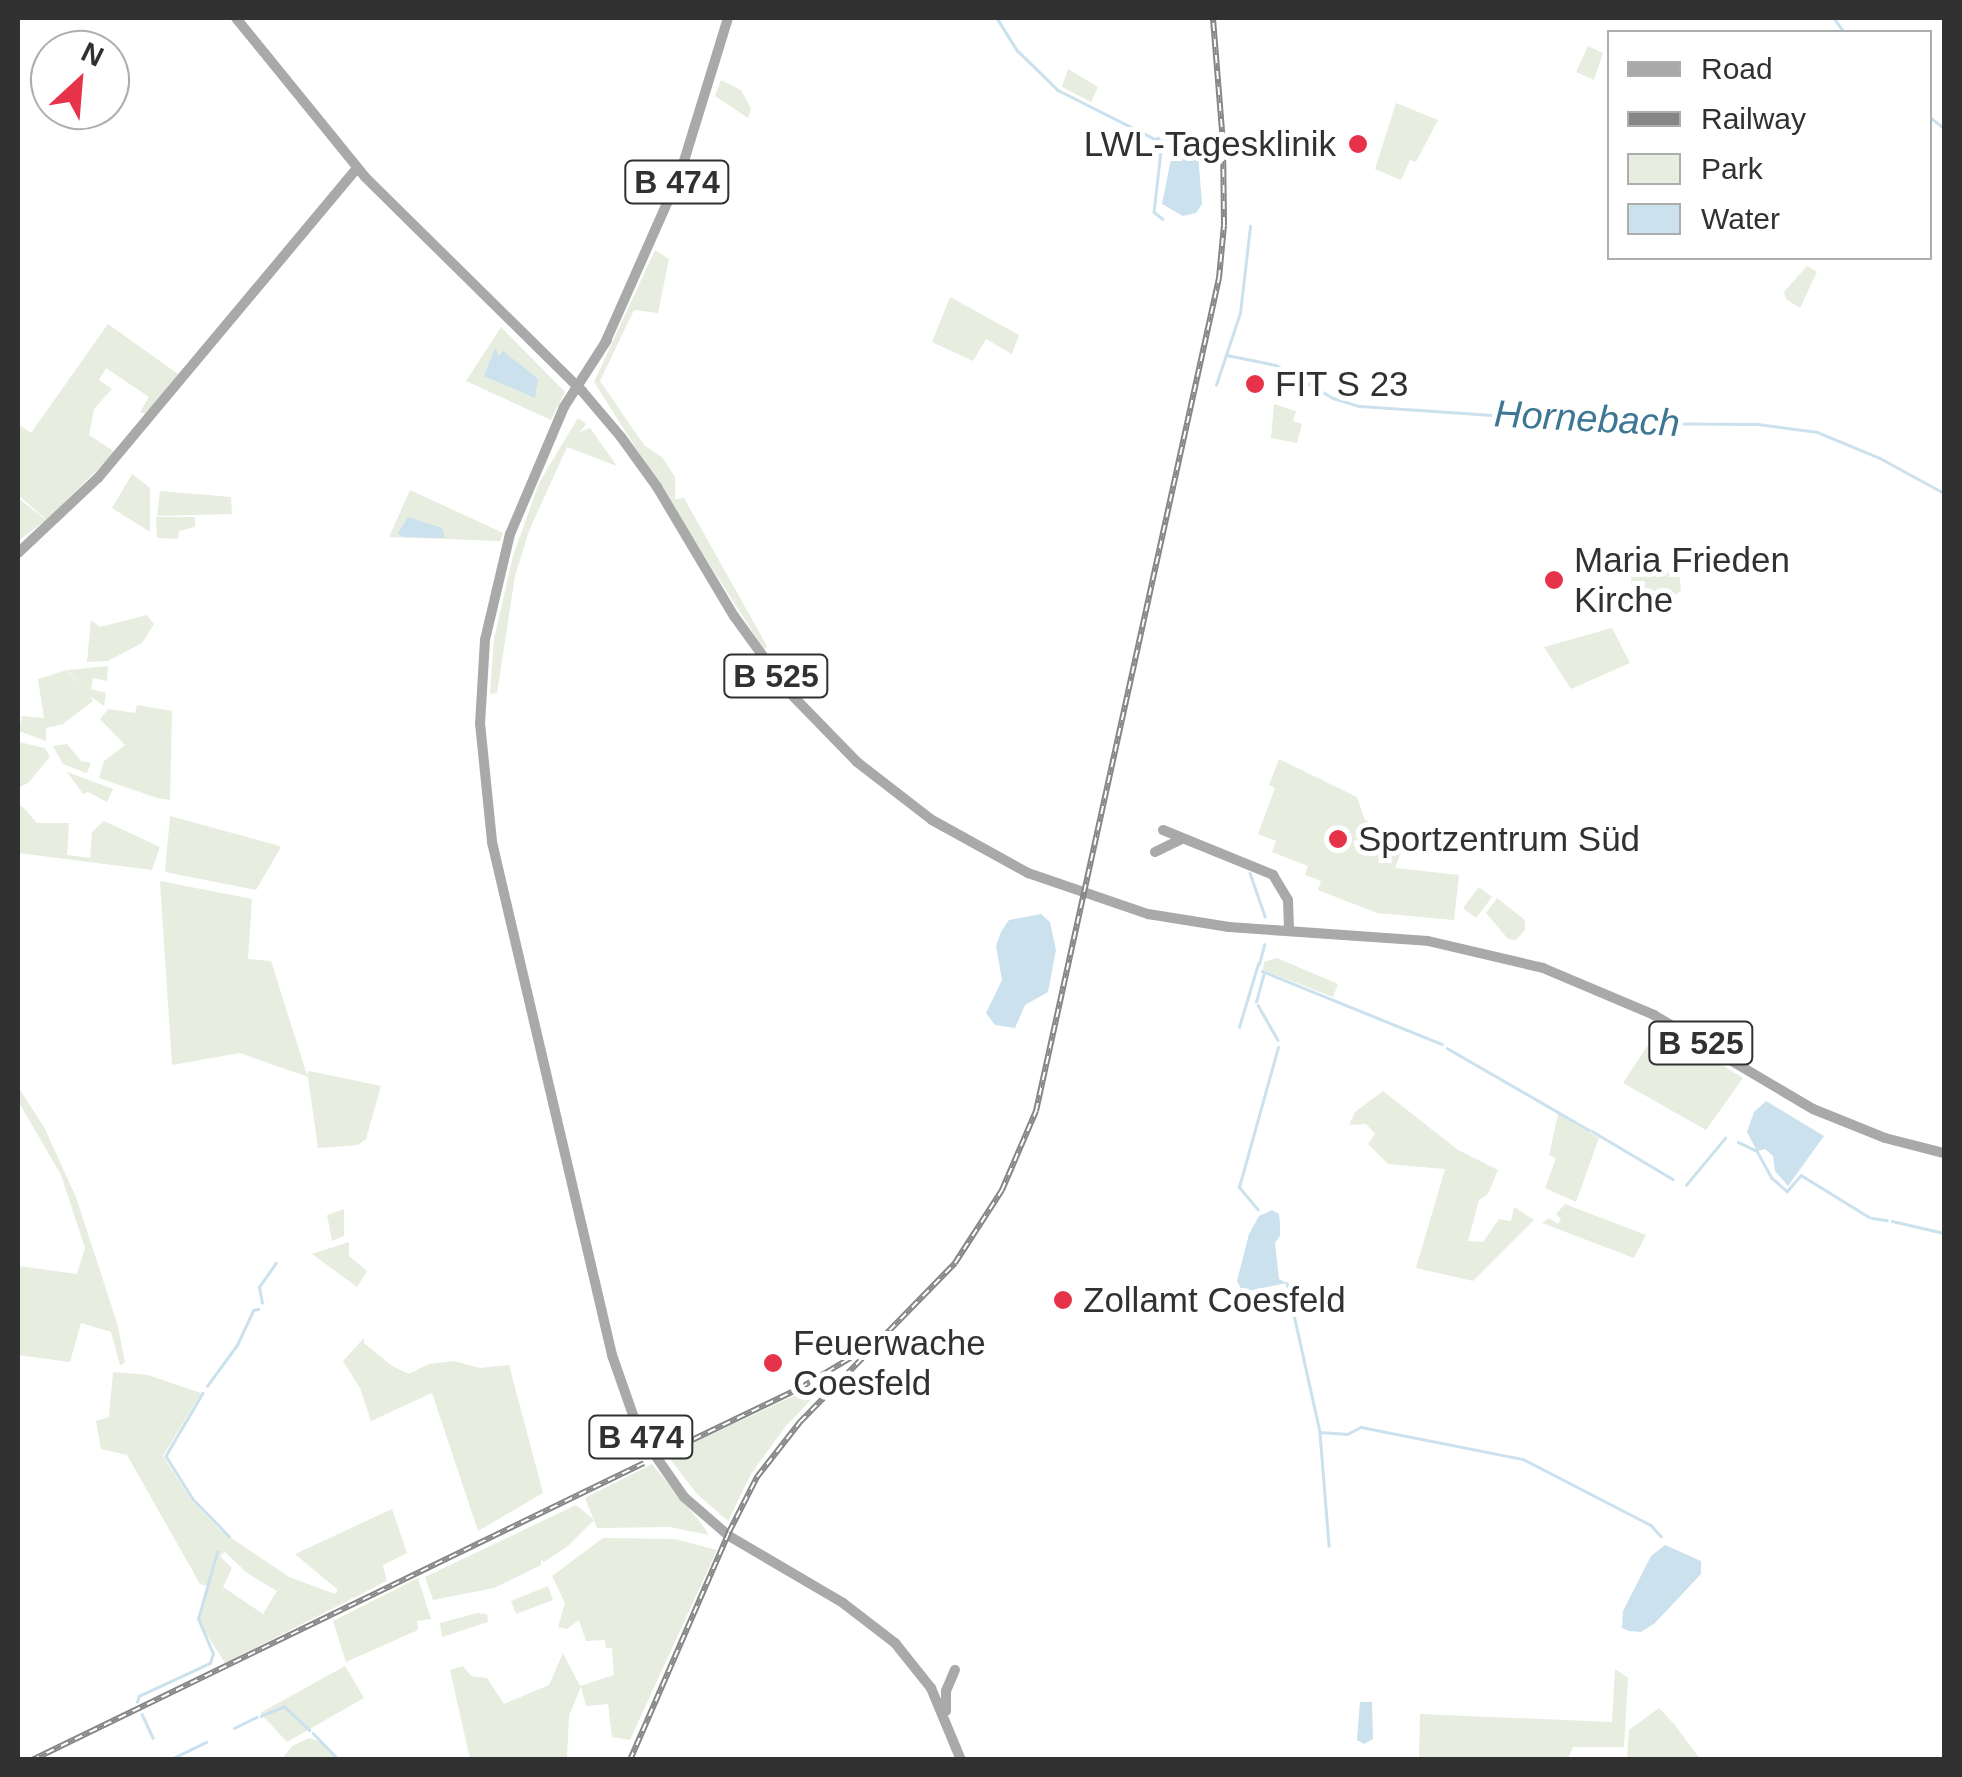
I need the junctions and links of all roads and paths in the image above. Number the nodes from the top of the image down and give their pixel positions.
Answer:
1 (236, 18) edge
2 (728, 18) edge
3 (357, 168) junction
4 (579, 389) junction
5 (18, 553) edge
6 (1163, 830) dead end
7 (1186, 840) junction
8 (1154, 852) dead end
9 (1290, 912) junction
10 (1289, 931) junction
11 (1320, 932) junction
12 (1944, 1153) edge
13 (955, 1670) dead end
14 (946, 1716) junction
15 (961, 1760) edge

1 - 3 main road, B 525
2 - 4 main road, B 474
3 - 4 main road, B 525
3 - 5 main road
4 - 10 main road, B 525
4 - 14 main road, B 474
6 - 7 main road
7 - 8 main road
7 - 9 main road
9 - 10 main road
9 - 11 main road
10 - 11 main road, B 525
11 - 12 main road, B 525
13 - 14 main road
14 - 15 main road, B 474

